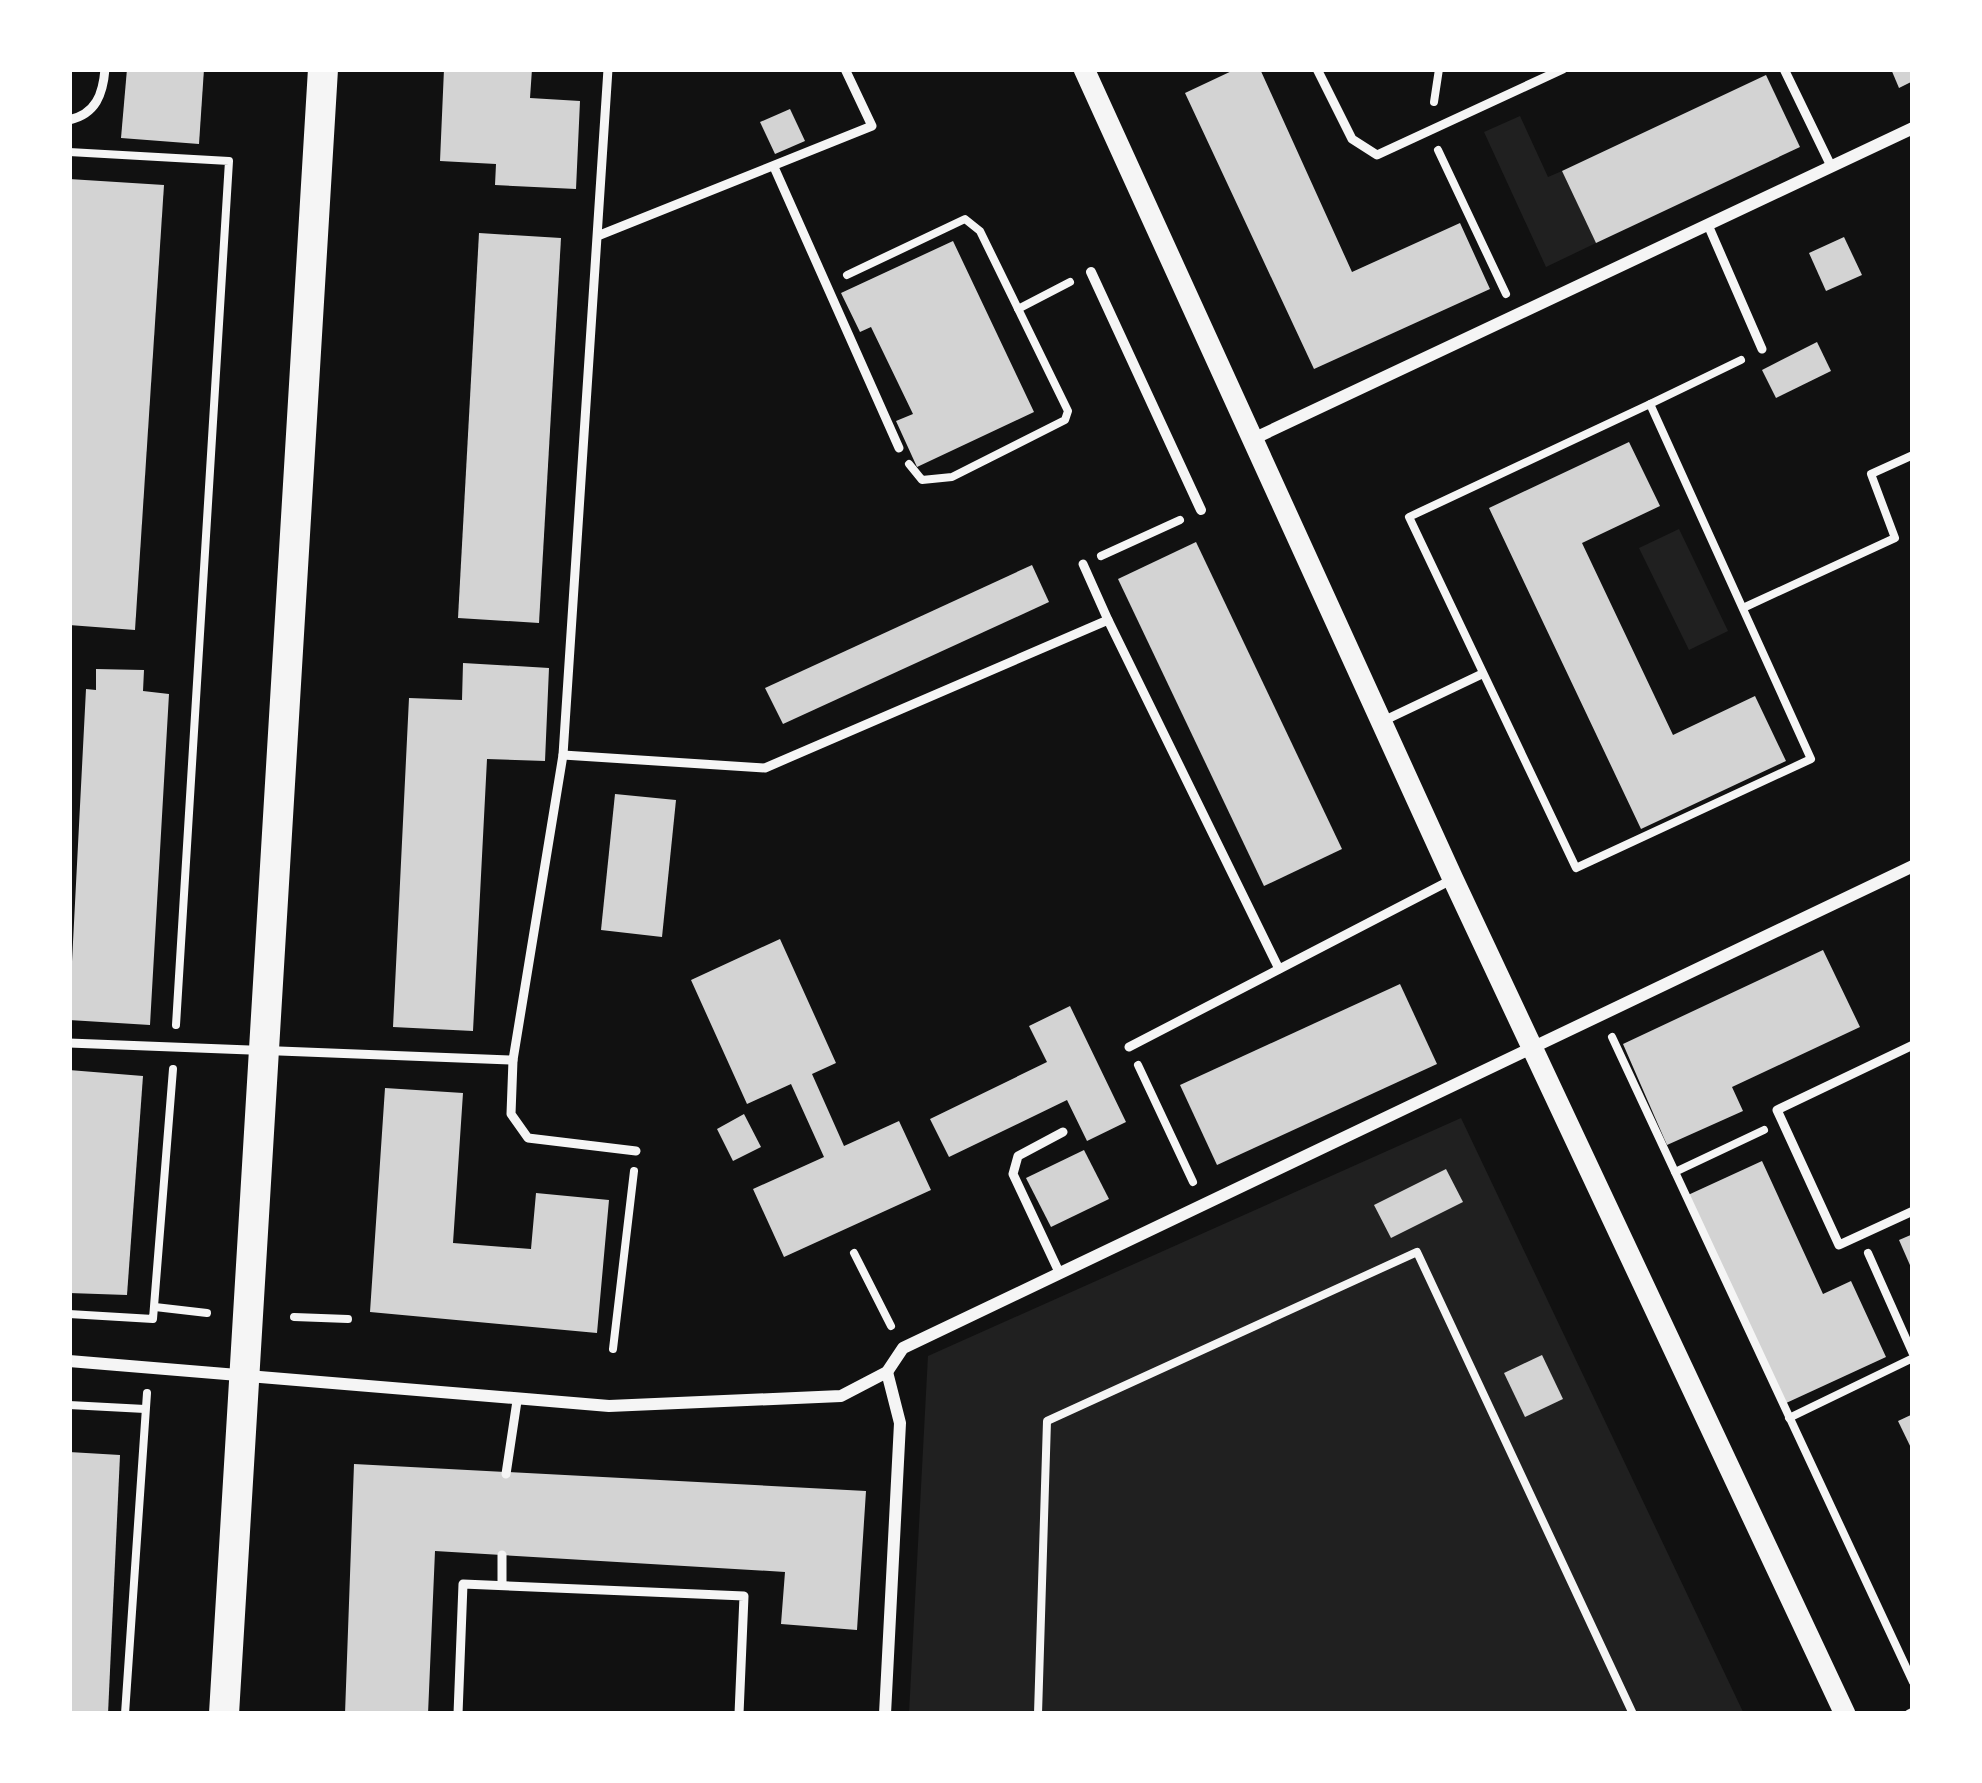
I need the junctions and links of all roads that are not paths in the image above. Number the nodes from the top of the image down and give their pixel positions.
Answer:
1 (105, 69) edge
2 (323, 69) edge
3 (608, 69) edge
4 (845, 69) edge
5 (1084, 69) edge
6 (1317, 69) edge
7 (1563, 69) edge
8 (1784, 69) edge
9 (69, 120) edge
10 (1913, 128) edge
11 (774, 166) junction
12 (1831, 166) junction
13 (1708, 225) junction
14 (600, 235) junction
15 (1091, 272) dead end
16 (1762, 350) road end
17 (1253, 439) junction
18 (899, 448) road end
19 (1201, 510) road end
20 (1083, 564) road end
21 (1108, 620) junction
22 (1482, 674) road end
23 (1381, 722) junction
24 (563, 755) junction
25 (1913, 866) edge
26 (1453, 879) junction
27 (1279, 969) junction
28 (69, 1043) edge
29 (1534, 1045) junction
30 (1913, 1045) edge
31 (1130, 1047) road end
32 (267, 1048) junction
33 (513, 1060) junction
34 (1063, 1132) dead end
35 (636, 1151) road end
36 (1913, 1211) edge
37 (1059, 1272) junction
38 (69, 1361) edge
39 (886, 1372) junction
40 (242, 1373) junction
41 (517, 1401) junction
42 (506, 1474) dead end
43 (502, 1555) dead end
44 (502, 1585) junction
45 (224, 1714) edge
46 (458, 1714) edge
47 (740, 1714) edge
48 (885, 1714) edge
49 (1845, 1714) edge

1 - 9 lane
2 - 32 main road
3 - 14 lane
4 - 11 lane
5 - 17 street
6 - 7 lane
8 - 12 lane
10 - 12 street
11 - 14 lane
11 - 18 lane
12 - 13 street
13 - 16 lane
13 - 17 street
14 - 24 lane
15 - 19 street
17 - 23 street
20 - 21 lane
21 - 24 lane
21 - 27 lane
22 - 23 lane
23 - 26 street
24 - 33 lane
25 - 29 street
26 - 27 lane
26 - 29 street
27 - 31 lane
28 - 32 lane
29 - 37 street
29 - 49 street
30 - 36 lane
32 - 33 lane
32 - 40 main road
33 - 35 lane
34 - 37 lane
37 - 39 street
38 - 40 street
39 - 41 street
39 - 48 street
40 - 41 street
40 - 45 main road
41 - 42 lane
43 - 44 lane
44 - 46 lane
44 - 47 lane

